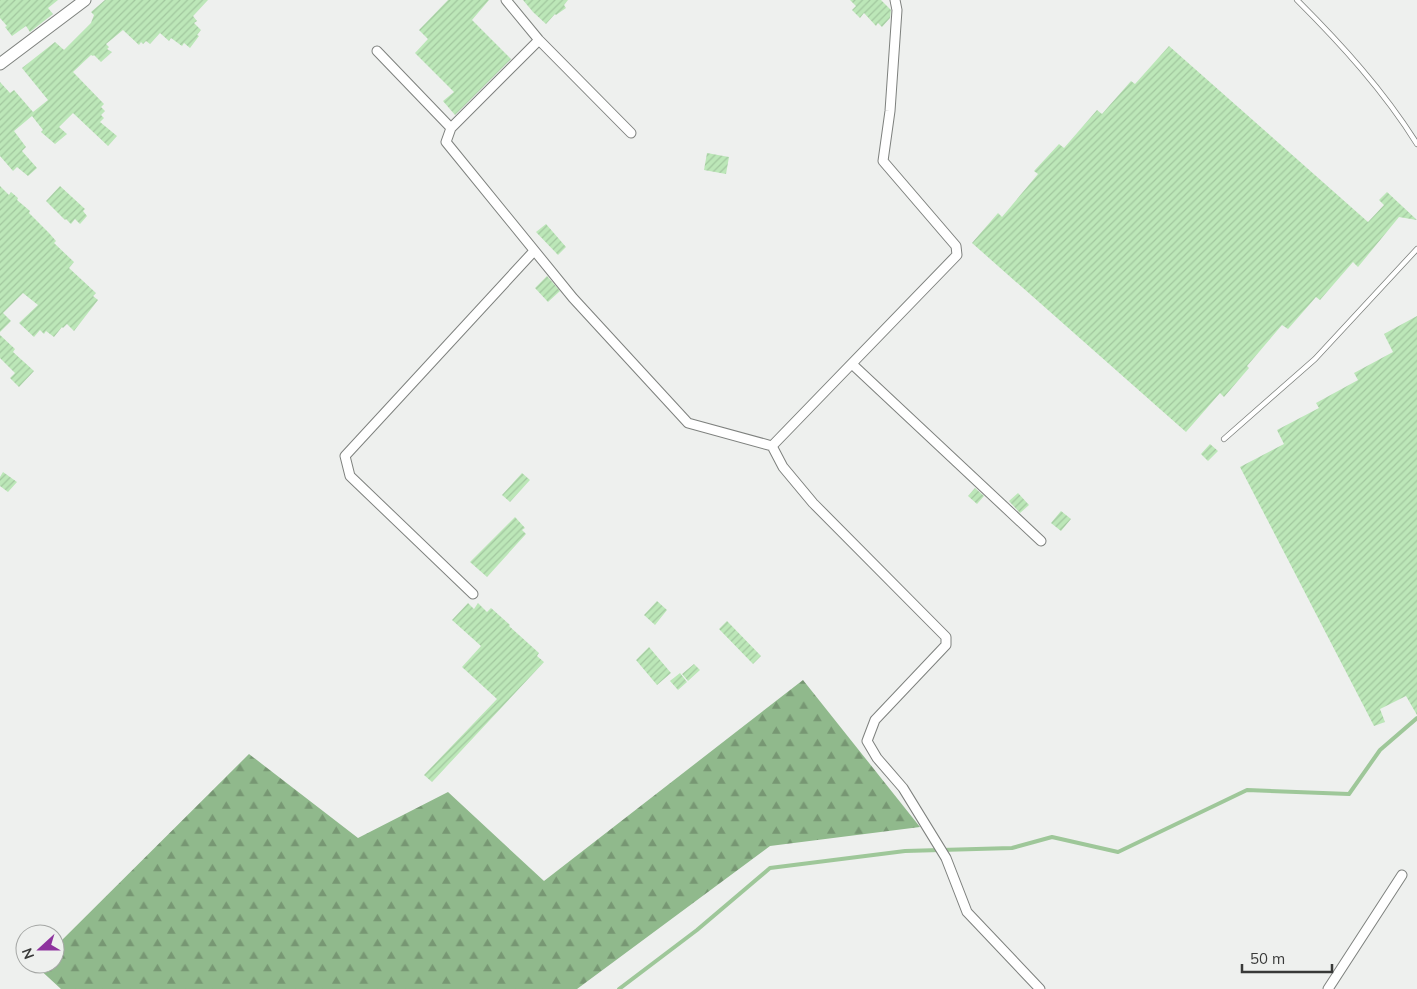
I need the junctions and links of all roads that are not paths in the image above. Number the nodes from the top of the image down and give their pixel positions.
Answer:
1 (85, 0) edge
2 (506, 0) edge
3 (895, 0) edge
4 (1297, 0) edge
5 (539, 40) junction
6 (377, 52) dead end
7 (0, 64) edge
8 (451, 128) junction
9 (630, 133) dead end
10 (1417, 144) edge
11 (1417, 249) edge
12 (534, 251) junction
13 (852, 364) junction
14 (1224, 439) dead end
15 (772, 446) junction
16 (1041, 541) dead end
17 (473, 594) dead end
18 (1402, 875) dead end
19 (1040, 989) edge
20 (1328, 989) edge

1 - 7 street
2 - 5 street
3 - 13 street
4 - 10 lane
5 - 8 street
5 - 9 street
6 - 8 street
8 - 12 street
11 - 14 lane
12 - 15 street
12 - 17 street
13 - 15 street
13 - 16 street
15 - 19 street
18 - 20 street

